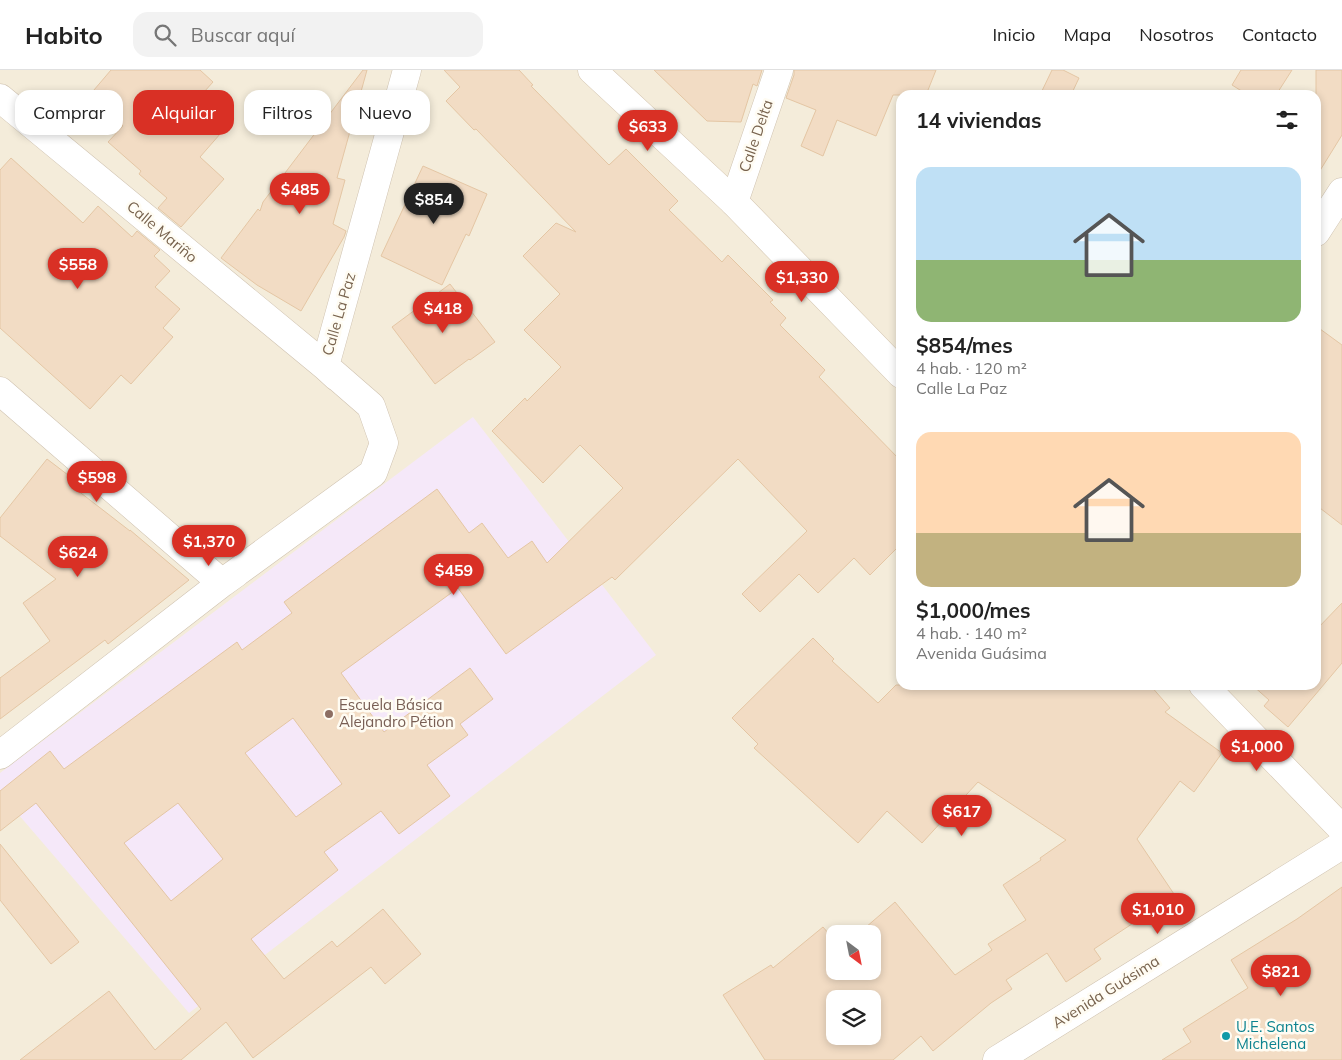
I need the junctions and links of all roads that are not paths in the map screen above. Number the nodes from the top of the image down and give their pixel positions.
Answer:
1 (407, 70) edge
2 (592, 70) edge
3 (779, 70) edge
4 (0, 98) edge
5 (1342, 192) edge
6 (734, 202) junction
7 (1321, 224) edge
8 (324, 366) junction
9 (896, 369) edge
10 (0, 391) edge
11 (222, 583) junction
12 (1208, 690) edge
13 (0, 755) edge
14 (1342, 829) edge
15 (1342, 845) edge
16 (997, 1060) edge

1 - 8 street, Calle La Paz
2 - 6 street
3 - 6 street, Calle Delta
4 - 8 street, Calle Mariño
5 - 7 street
6 - 9 street
8 - 11 street, Calle La Paz
10 - 11 street
11 - 13 street, Calle La Paz
12 - 14 street
15 - 16 street, Avenida Guásima

